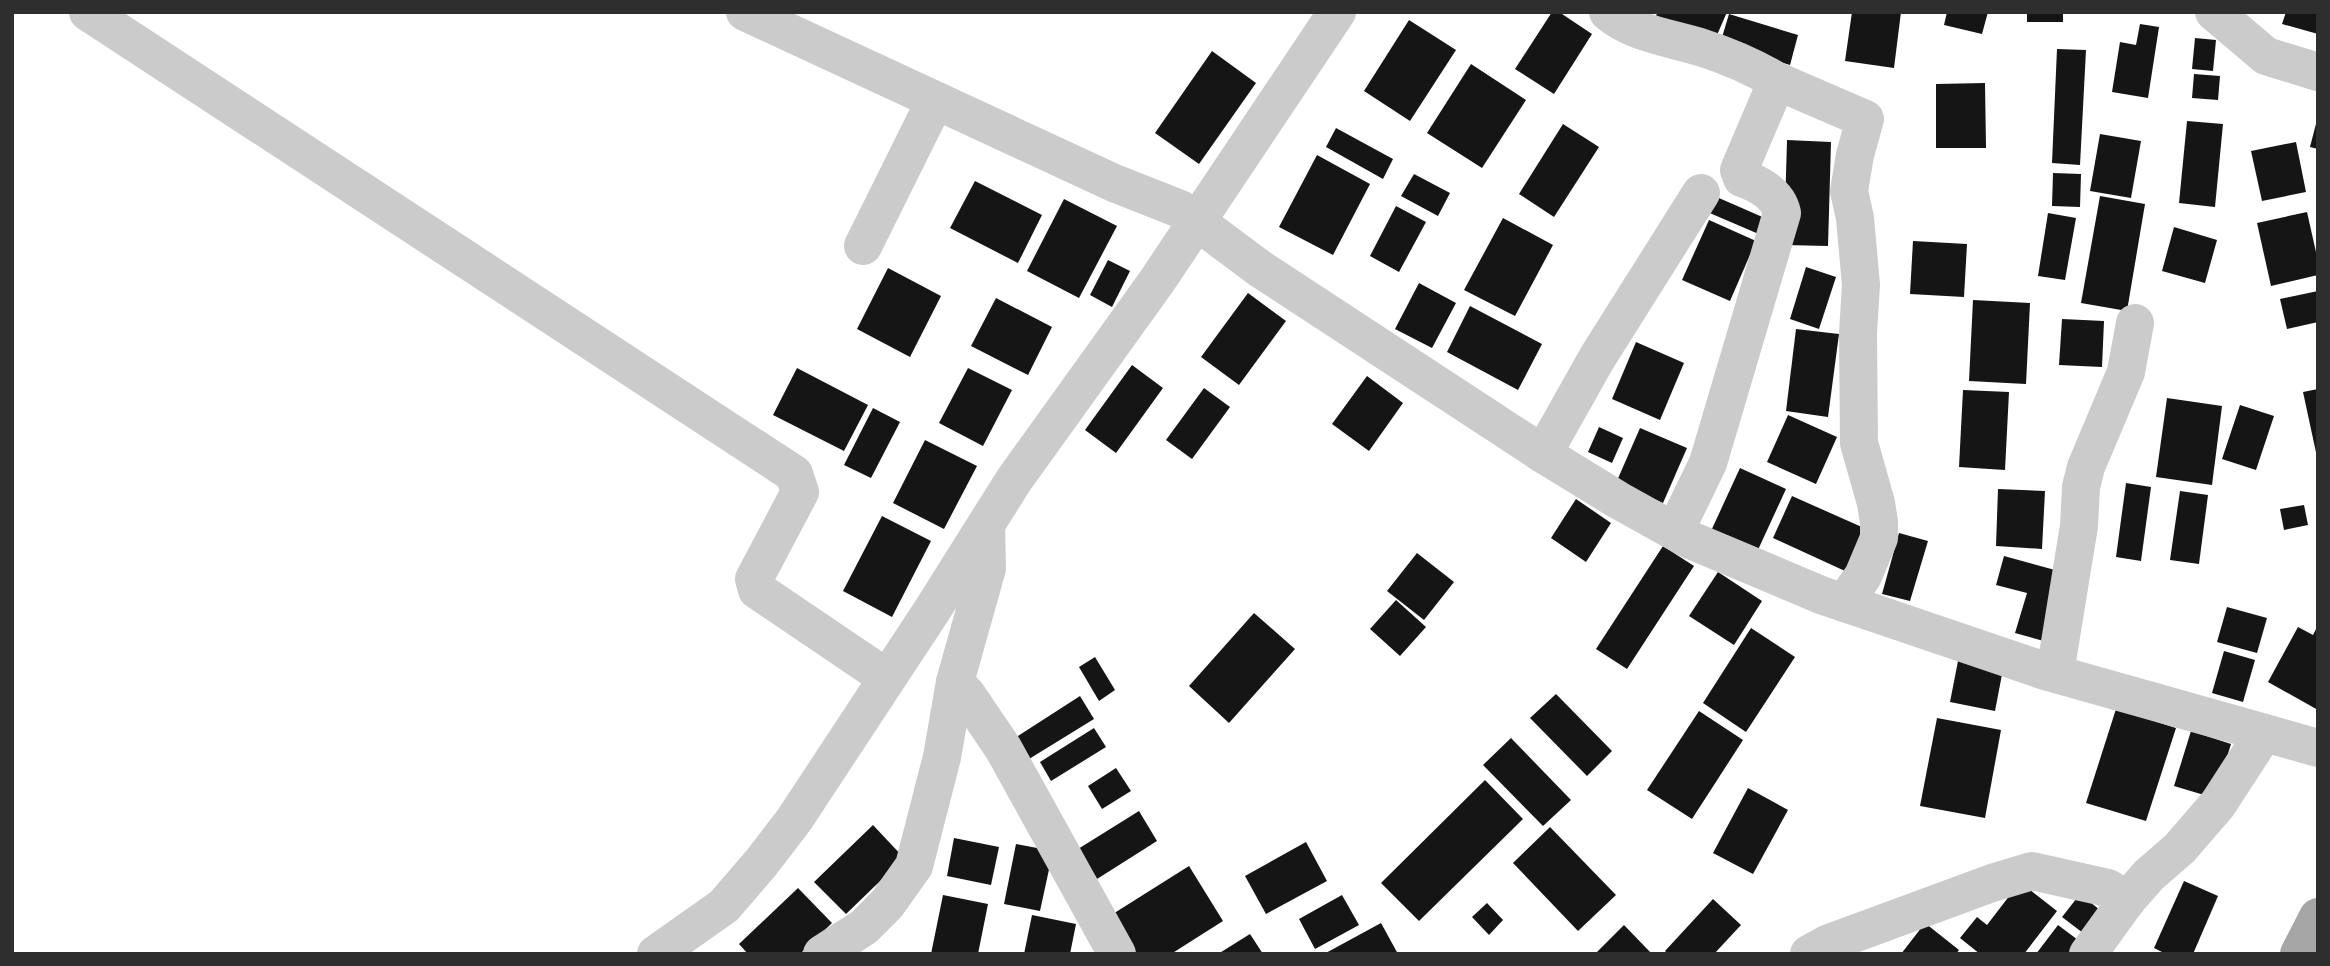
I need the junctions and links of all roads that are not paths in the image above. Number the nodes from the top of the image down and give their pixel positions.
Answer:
1 (88, 12) edge
2 (744, 12) edge
3 (1337, 12) edge
4 (1608, 12) edge
5 (2214, 12) edge
6 (2318, 72) edge
7 (1777, 81) junction
8 (935, 101) junction
9 (1701, 193) dead end
10 (1197, 223) junction
11 (863, 246) dead end
12 (2135, 323) dead end
13 (1544, 454) junction
14 (986, 525) junction
15 (1675, 531) junction
16 (1844, 603) junction
17 (2054, 673) junction
18 (887, 678) junction
19 (955, 682) junction
20 (2264, 733) junction
21 (2318, 748) edge
22 (2127, 900) junction
23 (2318, 917) edge
24 (2102, 948) edge
25 (662, 952) edge
26 (822, 954) edge
27 (1118, 954) edge
28 (1809, 954) edge
29 (2299, 954) edge

1 - 18 street
2 - 8 street
3 - 10 street
4 - 7 street
5 - 6 street
7 - 15 street
7 - 16 street
8 - 10 street
8 - 11 street
9 - 13 street
10 - 13 street
10 - 14 street
12 - 17 street
13 - 15 street
14 - 18 street
14 - 19 street
15 - 16 street
16 - 17 street
17 - 20 street
18 - 25 street
19 - 26 street
19 - 27 street
20 - 21 street
20 - 22 street
22 - 24 street
22 - 28 street
23 - 29 main road

